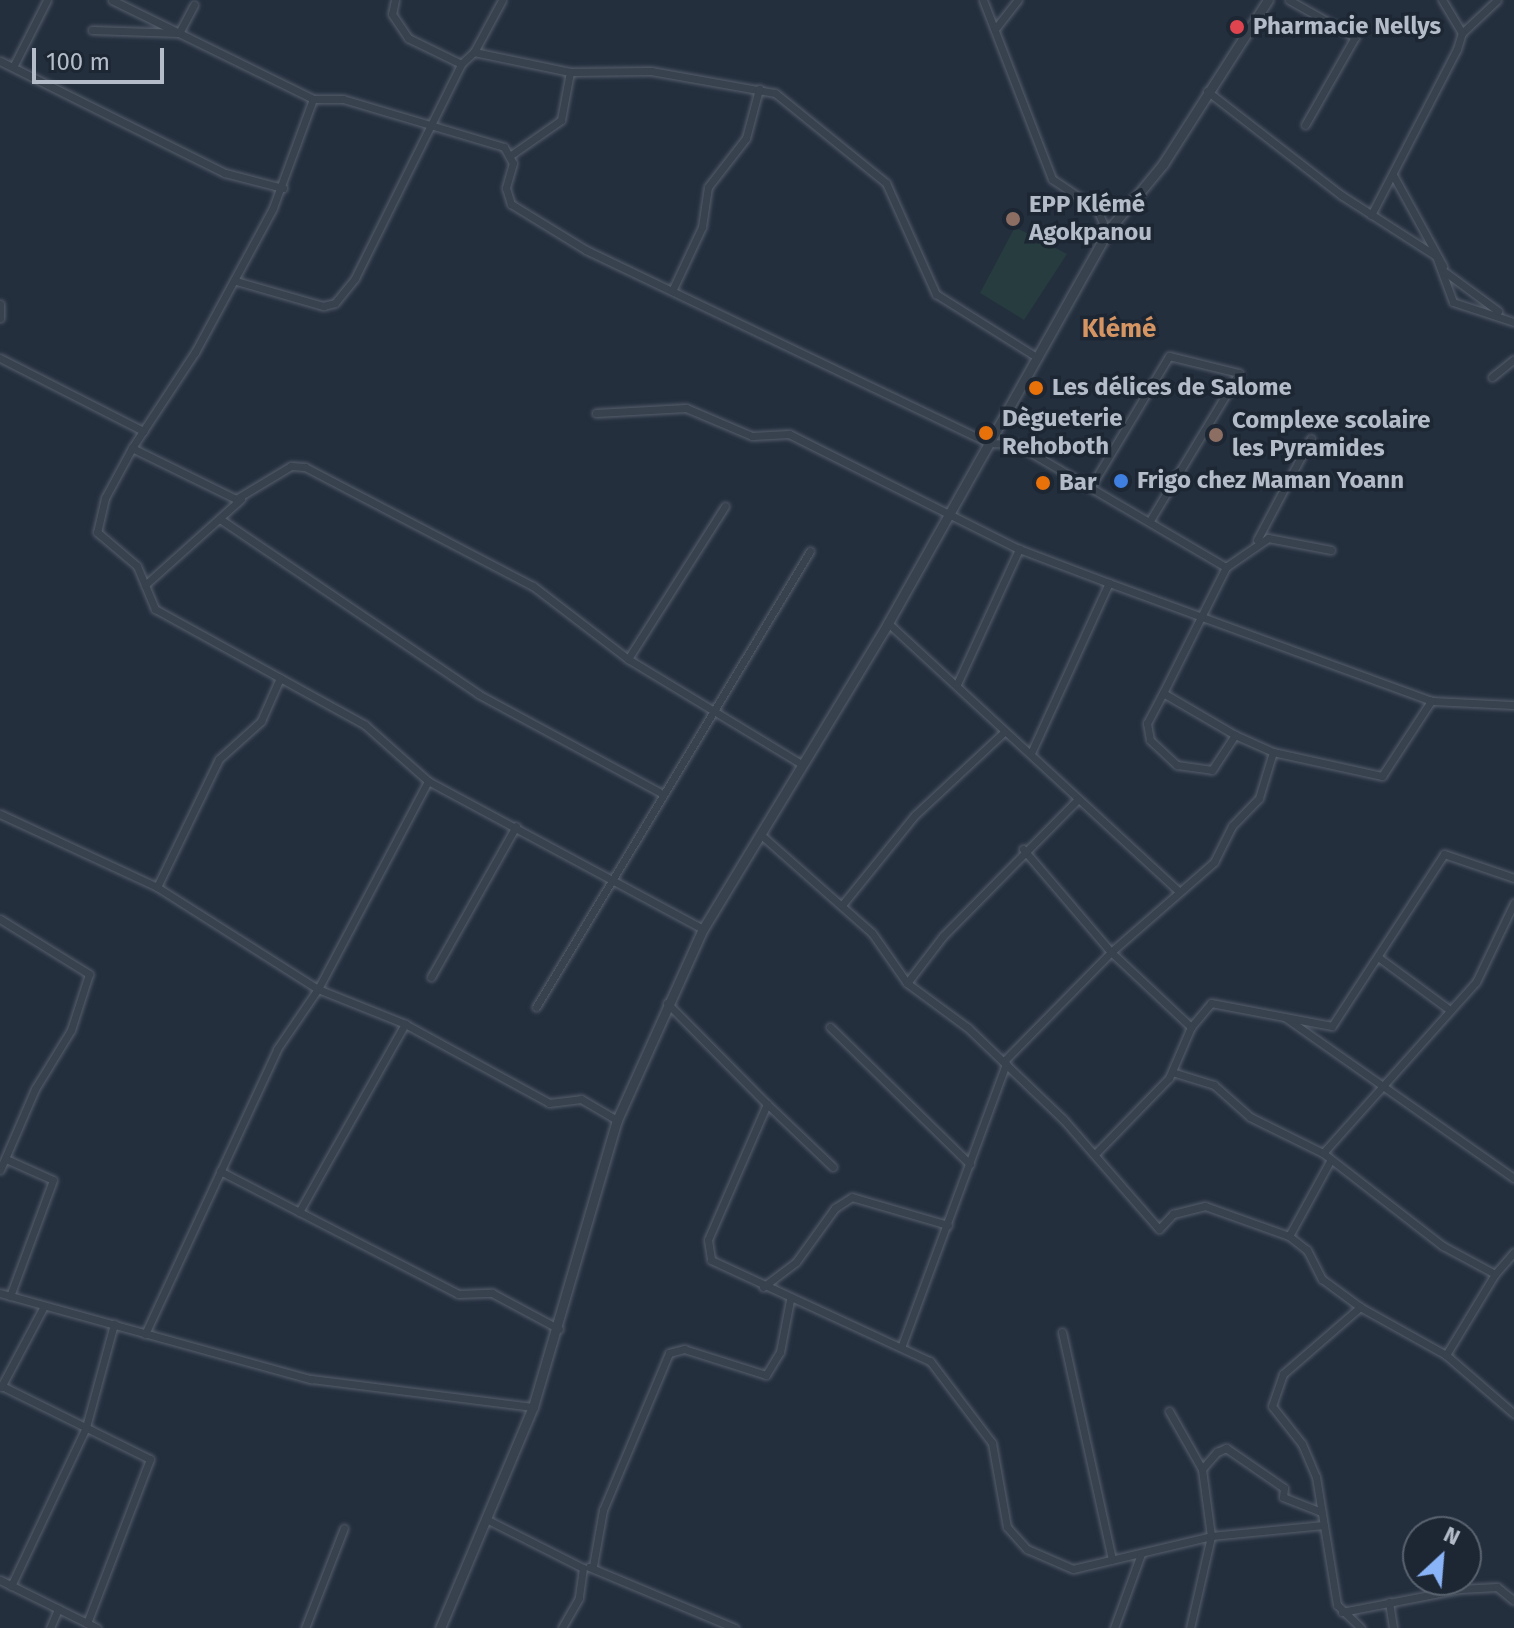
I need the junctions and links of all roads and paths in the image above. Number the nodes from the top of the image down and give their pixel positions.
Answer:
1 (47, 0) edge
2 (112, 0) edge
3 (395, 0) edge
4 (502, 0) edge
5 (983, 0) edge
6 (1018, 0) edge
7 (1268, 0) edge
8 (1289, 0) edge
9 (1442, 0) edge
10 (1497, 0) edge
11 (194, 5) dead end
12 (995, 29) junction
13 (92, 30) dead end
14 (179, 33) junction
15 (1462, 33) junction
16 (474, 52) junction
17 (0, 61) edge
18 (461, 64) junction
19 (13, 67) junction
20 (570, 72) junction
21 (759, 89) junction
22 (1206, 90) junction
23 (313, 99) junction
24 (1305, 125) dead end
25 (426, 127) junction
26 (511, 155) junction
27 (1393, 175) junction
28 (283, 188) junction
29 (1371, 215) junction
30 (1107, 232) junction
31 (1444, 270) junction
32 (236, 281) junction
33 (672, 291) junction
34 (0, 304) edge
35 (1502, 314) junction
36 (0, 318) edge
37 (1514, 322) edge
38 (0, 358) edge
39 (1038, 358) junction
40 (1514, 359) edge
41 (1492, 377) dead end
42 (596, 413) dead end
43 (143, 431) junction
44 (1311, 438) dead end
45 (988, 443) junction
46 (132, 448) junction
47 (1093, 483) junction
48 (241, 499) junction
49 (725, 506) dead end
50 (950, 515) junction
51 (220, 519) junction
52 (1151, 519) junction
53 (1257, 540) junction
54 (1019, 549) junction
55 (1331, 550) dead end
56 (810, 551) dead end
57 (1226, 567) junction
58 (1109, 583) junction
59 (145, 585) junction
60 (1199, 616) junction
61 (888, 623) junction
62 (628, 659) junction
63 (280, 678) junction
64 (957, 684) junction
65 (1163, 693) junction
66 (1431, 701) junction
67 (1514, 705) edge
68 (713, 711) junction
69 (1004, 732) junction
70 (1235, 735) junction
71 (1273, 752) junction
72 (1031, 753) junction
73 (800, 763) junction
74 (428, 781) junction
75 (659, 792) junction
76 (1077, 800) junction
77 (0, 814) edge
78 (516, 826) junction
79 (760, 834) junction
80 (1023, 849) junction
81 (608, 878) junction
82 (1514, 878) edge
83 (157, 887) junction
84 (1177, 890) junction
85 (1514, 903) edge
86 (842, 905) junction
87 (0, 919) edge
88 (703, 929) junction
89 (1111, 952) junction
90 (1378, 957) junction
91 (431, 977) dead end
92 (907, 983) junction
93 (318, 989) junction
94 (667, 1003) junction
95 (536, 1007) dead end
96 (1450, 1010) junction
97 (1281, 1014) junction
98 (405, 1024) junction
99 (830, 1027) dead end
100 (1191, 1027) junction
101 (1005, 1062) junction
102 (1172, 1072) junction
103 (1383, 1084) junction
104 (767, 1104) junction
105 (617, 1120) junction
106 (1097, 1152) junction
107 (1323, 1153) junction
108 (6, 1159) junction
109 (1330, 1161) junction
110 (970, 1164) junction
111 (833, 1167) dead end
112 (0, 1170) edge
113 (220, 1171) junction
114 (1514, 1178) edge
115 (299, 1212) junction
116 (948, 1225) junction
117 (1289, 1236) junction
118 (1514, 1252) edge
119 (1495, 1274) junction
120 (763, 1287) junction
121 (0, 1293) edge
122 (10, 1296) junction
123 (790, 1300) junction
124 (1360, 1307) junction
125 (43, 1308) junction
126 (114, 1324) junction
127 (559, 1329) junction
128 (1062, 1332) dead end
129 (145, 1334) junction
130 (902, 1345) junction
131 (1446, 1355) junction
132 (1, 1387) edge
133 (533, 1407) junction
134 (1169, 1411) dead end
135 (1514, 1414) edge
136 (86, 1427) junction
137 (1202, 1469) junction
138 (1321, 1512) junction
139 (488, 1520) junction
140 (1323, 1525) junction
141 (344, 1528) dead end
142 (1211, 1536) junction
143 (1141, 1554) junction
144 (1112, 1560) junction
145 (593, 1566) junction
146 (583, 1568) junction
147 (0, 1580) edge
148 (11, 1586) junction
149 (1514, 1601) edge
150 (1389, 1602) junction
151 (58, 1609) junction
152 (1342, 1612) junction
153 (87, 1623) junction
154 (1351, 1624) edge
155 (50, 1628) edge
156 (97, 1628) edge
157 (305, 1628) edge
158 (440, 1628) edge
159 (562, 1628) edge
160 (735, 1628) edge
161 (1114, 1628) edge
162 (1190, 1628) edge
163 (1361, 1628) edge
164 (1393, 1628) edge

1 - 19 street
2 - 14 street
3 - 18 street
4 - 16 street
5 - 12 street
6 - 12 street
7 - 22 street
8 - 24 street
9 - 15 street
10 - 15 street
11 - 14 street
12 - 30 street
13 - 14 street
14 - 23 street
15 - 27 street
16 - 18 street
16 - 20 street
17 - 19 street
18 - 25 street
19 - 28 street
20 - 21 street
20 - 26 street
21 - 33 street
21 - 39 street
22 - 29 street
22 - 30 street
23 - 25 street
23 - 28 street
25 - 26 street
25 - 32 street
26 - 33 street
27 - 29 street
27 - 31 street
28 - 32 street
29 - 31 street
30 - 39 street
31 - 35 street
31 - 35 street
32 - 43 street
33 - 45 street
34 - 36 street
35 - 37 street
38 - 43 street
39 - 45 street
40 - 41 street
42 - 50 street
43 - 46 street
44 - 53 street
45 - 47 street
45 - 50 street
46 - 48 street
46 - 59 street
47 - 52 street
47 - 52 street
48 - 51 street
48 - 62 street
49 - 62 street
50 - 54 street
50 - 61 street
51 - 59 street
51 - 75 street
52 - 57 street
53 - 55 street
53 - 57 street
54 - 58 street
54 - 64 street
56 - 68 street
57 - 60 street
58 - 60 street
58 - 72 street
59 - 63 street
60 - 65 street
60 - 66 street
61 - 64 street
61 - 73 street
62 - 68 street
63 - 74 street
63 - 83 street
64 - 69 street
65 - 70 street
65 - 70 street
66 - 67 street
66 - 71 street
68 - 73 street
68 - 75 street
69 - 72 street
69 - 86 street
70 - 71 street
71 - 84 street
72 - 76 street
73 - 79 street
74 - 78 street
74 - 93 street
75 - 81 street
76 - 80 street
76 - 84 street
77 - 83 street
78 - 81 street
78 - 91 street
79 - 86 street
79 - 88 street
80 - 89 street
80 - 92 street
81 - 88 street
81 - 95 street
82 - 90 street
83 - 93 street
84 - 89 street
85 - 96 street
86 - 92 street
87 - 108 street
88 - 94 street
89 - 100 street
89 - 101 street
90 - 96 street
90 - 97 street
92 - 101 street
93 - 98 street
93 - 113 street
94 - 104 street
94 - 105 street
96 - 103 street
97 - 100 street
97 - 103 street
98 - 105 street
98 - 115 street
99 - 110 street
100 - 102 street
101 - 106 street
101 - 110 street
102 - 106 street
102 - 107 street
103 - 107 street
103 - 114 street
104 - 111 street
104 - 120 street
105 - 127 street
106 - 117 street
107 - 109 street
108 - 112 street
108 - 122 street
109 - 117 street
109 - 119 street
110 - 116 street
113 - 115 street
113 - 129 street
115 - 127 street
116 - 120 street
116 - 130 street
117 - 124 street
118 - 119 street
119 - 131 street
120 - 123 street
121 - 122 street
122 - 125 street
123 - 130 street
123 - 145 street
124 - 131 street
124 - 138 street
125 - 126 street
125 - 132 street
126 - 129 street
126 - 136 street
127 - 133 street
128 - 144 street
129 - 133 street
130 - 144 street
131 - 135 street
132 - 136 street
133 - 139 street
134 - 137 street
136 - 148 street
136 - 153 street
137 - 138 street
137 - 142 street
138 - 140 street
139 - 146 street
139 - 158 street
140 - 142 street
140 - 152 street
141 - 157 street
142 - 143 street
142 - 162 street
143 - 144 street
143 - 161 street
145 - 146 street
145 - 160 street
146 - 159 street
147 - 148 street
148 - 151 street
149 - 150 street
150 - 152 street
150 - 164 street
151 - 153 street
151 - 155 street
152 - 154 street
153 - 156 street
154 - 163 street

